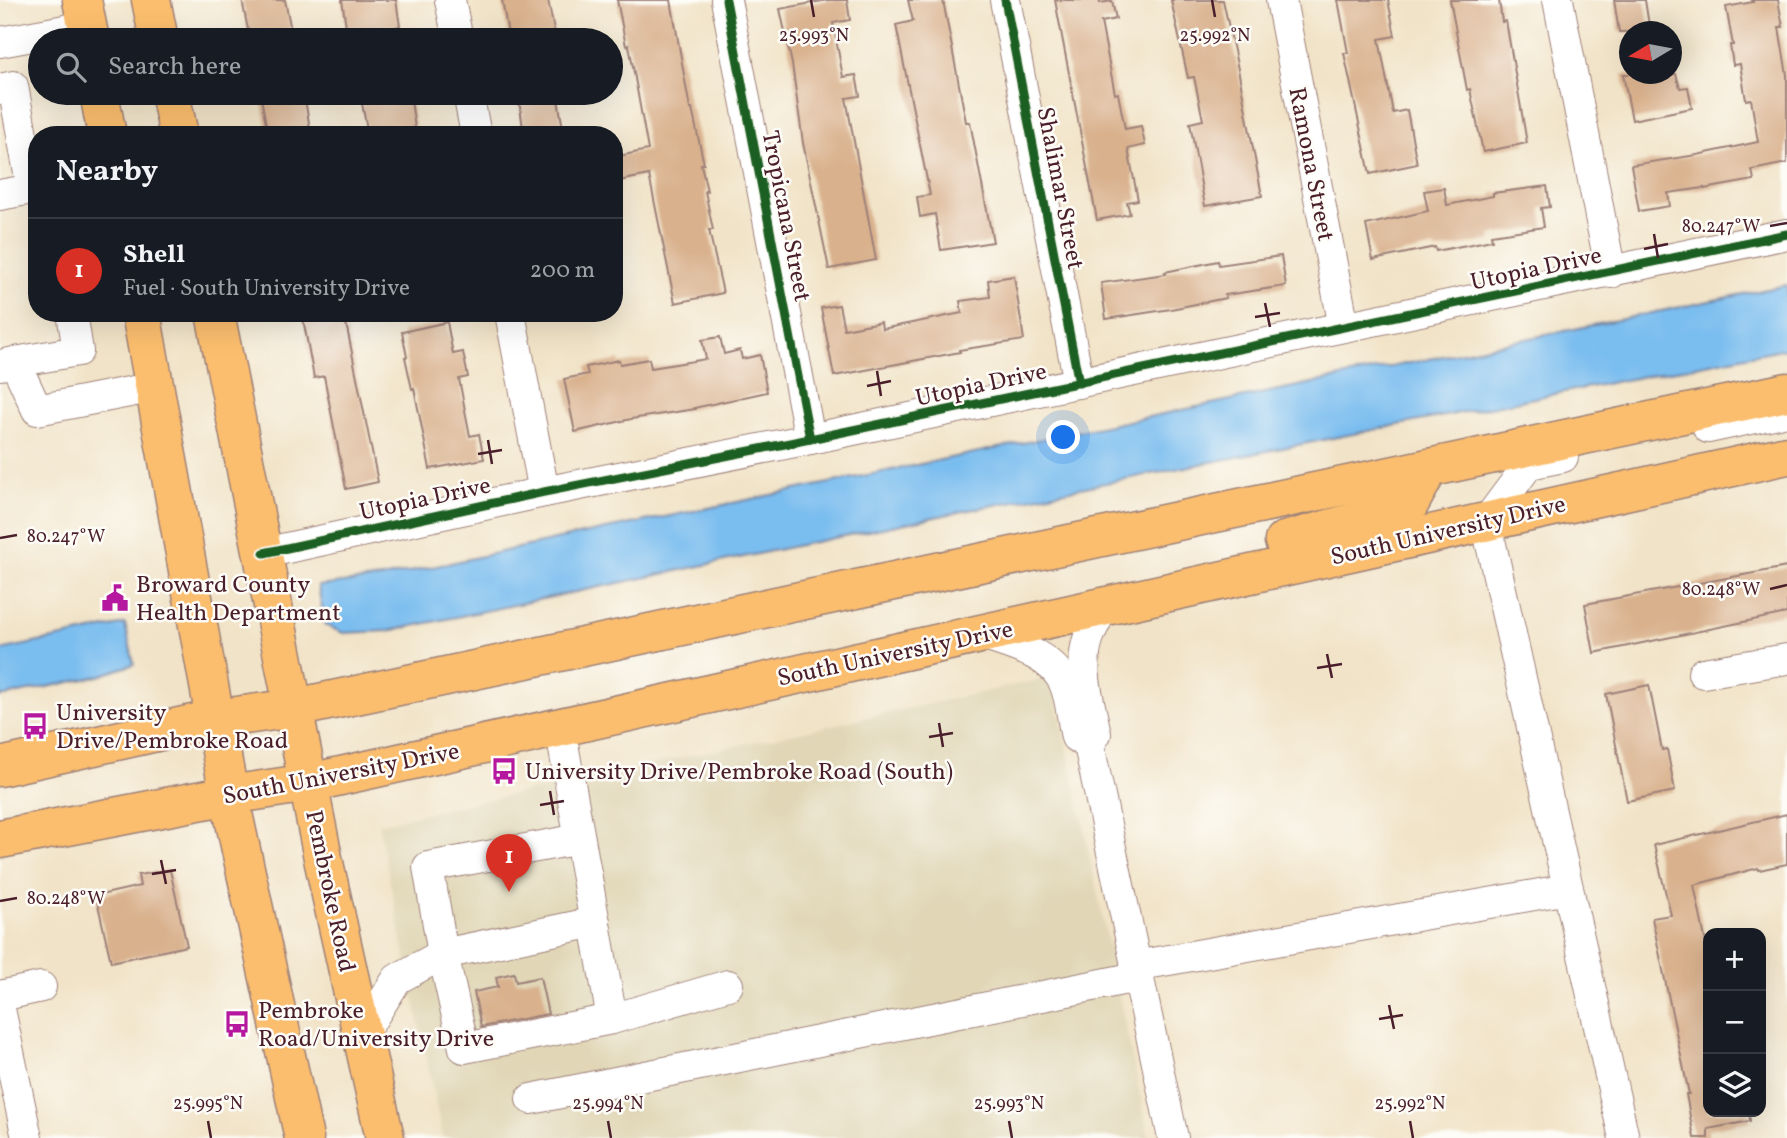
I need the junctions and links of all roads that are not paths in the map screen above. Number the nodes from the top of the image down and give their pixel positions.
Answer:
1 (151, 0) edge
2 (450, 0) edge
3 (726, 0) edge
4 (1005, 0) edge
5 (1281, 0) edge
6 (1558, 0) edge
7 (86, 22) edge
8 (61, 28) edge
9 (157, 28) edge
10 (456, 28) edge
11 (28, 36) edge
12 (0, 43) edge
13 (0, 89) edge
14 (101, 105) edge
15 (173, 105) edge
16 (470, 105) edge
17 (105, 126) edge
18 (177, 126) edge
19 (474, 126) edge
20 (28, 167) edge
21 (28, 190) edge
22 (0, 195) edge
23 (1787, 234) edge
24 (1611, 272) junction
25 (73, 322) edge
26 (143, 322) edge
27 (217, 322) edge
28 (512, 322) edge
29 (1344, 327) junction
30 (8, 363) edge
31 (1079, 383) junction
32 (155, 387) junction
33 (1787, 392) edge
34 (1787, 411) edge
35 (810, 439) junction
36 (1787, 455) edge
37 (1429, 467) junction
38 (544, 492) junction
39 (1486, 522) junction
40 (264, 553) junction
41 (1104, 607) junction
42 (1058, 617) junction
43 (981, 634) junction
44 (1787, 659) edge
45 (1703, 673) dead end
46 (295, 708) junction
47 (215, 719) junction
48 (560, 727) junction
49 (1089, 745) junction
50 (0, 767) edge
51 (309, 783) junction
52 (229, 795) junction
53 (0, 839) edge
54 (580, 839) junction
55 (1568, 890) junction
56 (595, 922) junction
57 (443, 954) junction
58 (1136, 972) junction
59 (728, 985) dead end
60 (41, 988) dead end
61 (0, 996) edge
62 (0, 1009) edge
63 (612, 1019) junction
64 (362, 1035) junction
65 (531, 1098) dead end
66 (27, 1138) edge
67 (304, 1138) edge
68 (385, 1138) edge
69 (1172, 1138) edge
70 (1624, 1138) edge

1 - 9 main road
2 - 10 street
3 - 35 street, Tropicana Street
4 - 31 street, Shalimar Street
5 - 29 street, Ramona Street
6 - 24 street
7 - 8 street
11 - 12 street
13 - 20 street
14 - 17 main road
15 - 18 main road
16 - 19 street
21 - 22 street
23 - 24 street, Utopia Drive
24 - 29 street, Utopia Drive
25 - 30 street
26 - 32 main road
27 - 40 main road, Pembroke Road
28 - 38 street
29 - 31 street, Utopia Drive
30 - 32 street
31 - 35 street, Utopia Drive
32 - 47 main road
33 - 37 main road
34 - 39 street
35 - 38 street, Utopia Drive
36 - 39 main road, South University Drive
37 - 42 main road
37 - 46 main road
38 - 40 street, Utopia Drive
39 - 41 main road, South University Drive
39 - 55 street
40 - 46 main road, Pembroke Road
41 - 42 main road, South University Drive
41 - 49 street
42 - 43 main road, South University Drive
43 - 48 main road, South University Drive
43 - 49 street
44 - 45 street
46 - 47 main road
46 - 51 main road, Pembroke Road
47 - 50 main road
47 - 52 main road
48 - 51 main road, South University Drive
48 - 54 street
49 - 58 street
51 - 52 main road, South University Drive
51 - 64 main road, Pembroke Road
52 - 53 main road, South University Drive
52 - 67 main road
54 - 56 street
54 - 57 street
55 - 58 street
55 - 70 street
56 - 57 street
56 - 63 street
57 - 63 street
57 - 64 street
58 - 65 street
58 - 69 street
59 - 63 street
60 - 61 street
62 - 66 street
64 - 68 main road, Pembroke Road

